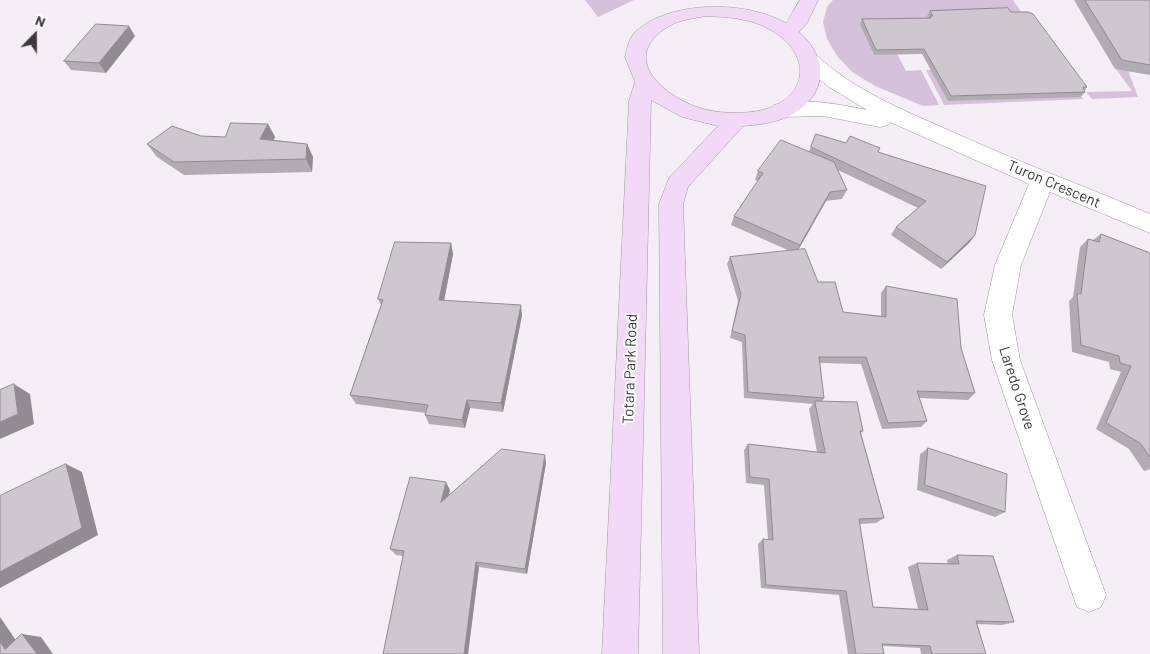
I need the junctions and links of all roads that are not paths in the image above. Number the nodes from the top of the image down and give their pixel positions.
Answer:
1 (809, 0) edge
2 (695, 6) edge
3 (788, 32) junction
4 (810, 61) junction
5 (644, 84) junction
6 (782, 110) junction
7 (736, 120) junction
8 (958, 144) junction
9 (1043, 179) junction
10 (1150, 224) edge
11 (1089, 595) dead end
12 (620, 654) edge
13 (681, 654) edge

1 - 3 street
2 - 3 street
2 - 5 street
3 - 4 street
4 - 6 street
4 - 8 street, Turon Crescent
5 - 7 street
5 - 12 street, Totara Park Road
6 - 7 street
6 - 8 street, Turon Crescent
7 - 13 street
8 - 9 street, Turon Crescent
9 - 10 street, Turon Crescent
9 - 11 street, Laredo Grove

